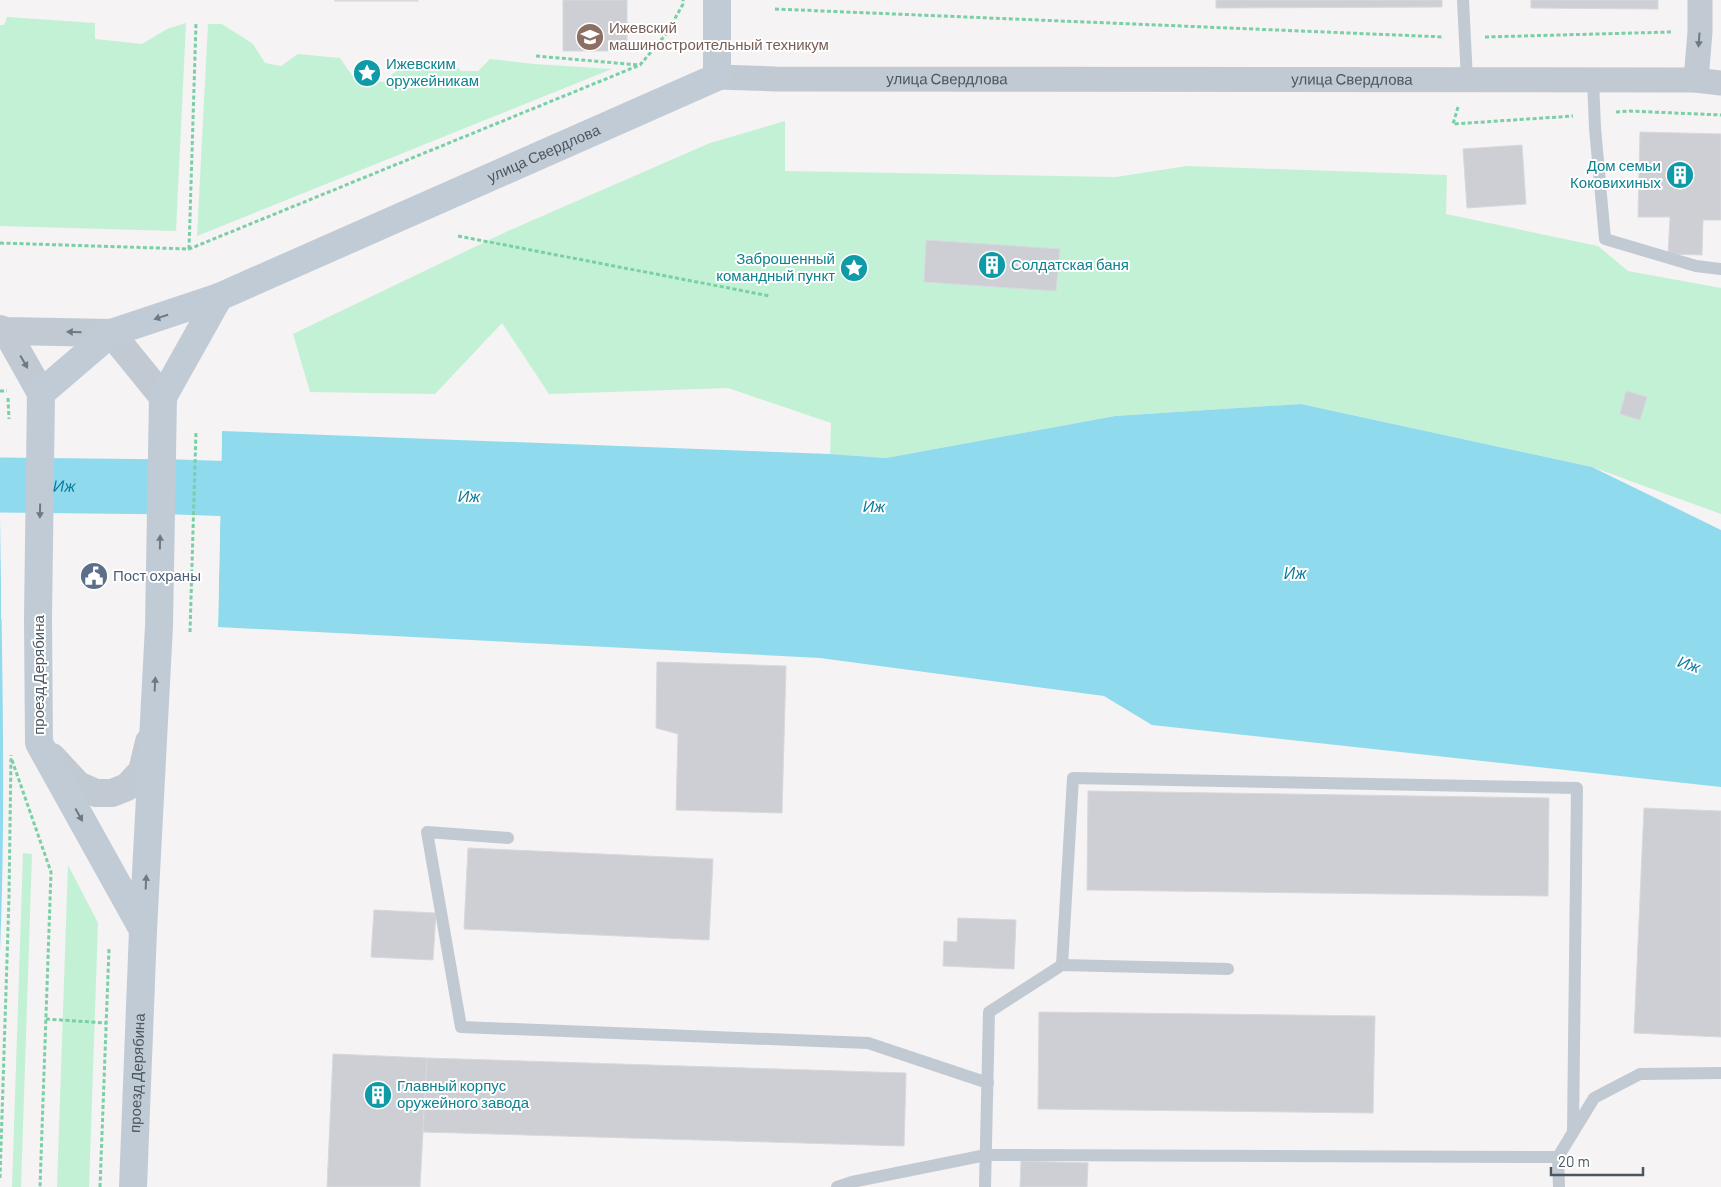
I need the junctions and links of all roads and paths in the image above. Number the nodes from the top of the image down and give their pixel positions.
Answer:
1 (683, 0) edge
2 (717, 0) edge
3 (1463, 0) edge
4 (1700, 0) edge
5 (775, 10) dead end
6 (196, 24) dead end
7 (1700, 32) junction
8 (1466, 38) junction
9 (536, 56) dead end
10 (640, 65) junction
11 (717, 77) junction
12 (1467, 80) junction
13 (1593, 80) junction
14 (1696, 80) junction
15 (1721, 83) edge
16 (1594, 114) junction
17 (1721, 115) edge
18 (458, 236) dead end
19 (0, 243) edge
20 (190, 248) junction
21 (1721, 269) edge
22 (770, 296) dead end
23 (213, 299) junction
24 (2, 330) edge
25 (111, 333) junction
26 (8, 392) dead end
27 (41, 393) junction
28 (162, 397) junction
29 (9, 427) dead end
30 (196, 430) dead end
31 (192, 627) dead end
32 (154, 714) junction
33 (39, 743) junction
34 (508, 838) dead end
35 (143, 930) junction
36 (109, 949) dead end
37 (1062, 966) junction
38 (1228, 969) dead end
39 (46, 1019) junction
40 (106, 1023) junction
41 (1721, 1074) edge
42 (988, 1083) junction
43 (1573, 1132) junction
44 (986, 1155) junction
45 (1558, 1157) junction
46 (0, 1178) edge
47 (40, 1187) edge
48 (100, 1187) edge
49 (133, 1187) edge
50 (837, 1187) edge
51 (985, 1187) edge
52 (1559, 1187) edge

1 - 10 path
2 - 11 main road
3 - 8 lane
4 - 7 street
5 - 8 path
6 - 20 path
7 - 8 path
7 -> 14 street
8 - 12 lane
9 - 10 path
10 - 20 path
11 - 12 street, улица Свердлова
11 - 23 main road, улица Свердлова
12 - 13 street, улица Свердлова
12 - 16 path
13 - 14 street, улица Свердлова
13 - 16 lane
14 - 15 street, улица Свердлова
16 - 17 path
16 - 21 lane
18 - 22 path
19 - 20 path
23 -> 25 main road, улица Свердлова
23 - 28 main road
25 -> 24 street
24 -> 27 street
25 - 27 main road
25 - 28 street
26 - 29 path
27 -> 33 main road, проезд Дерябина
32 -> 28 main road, проезд Дерябина
30 - 31 path
32 - 33 street
35 -> 32 main road, проезд Дерябина
33 -> 35 main road, проезд Дерябина
34 - 42 lane
35 - 49 main road, проезд Дерябина
36 - 40 path
37 - 38 lane
37 - 42 lane
37 - 43 lane
39 - 40 path
39 - 46 path
39 - 47 path
40 - 48 path
41 - 43 lane
42 - 44 lane
43 - 45 lane
44 - 45 lane
44 - 50 lane
44 - 51 lane
45 - 52 lane

